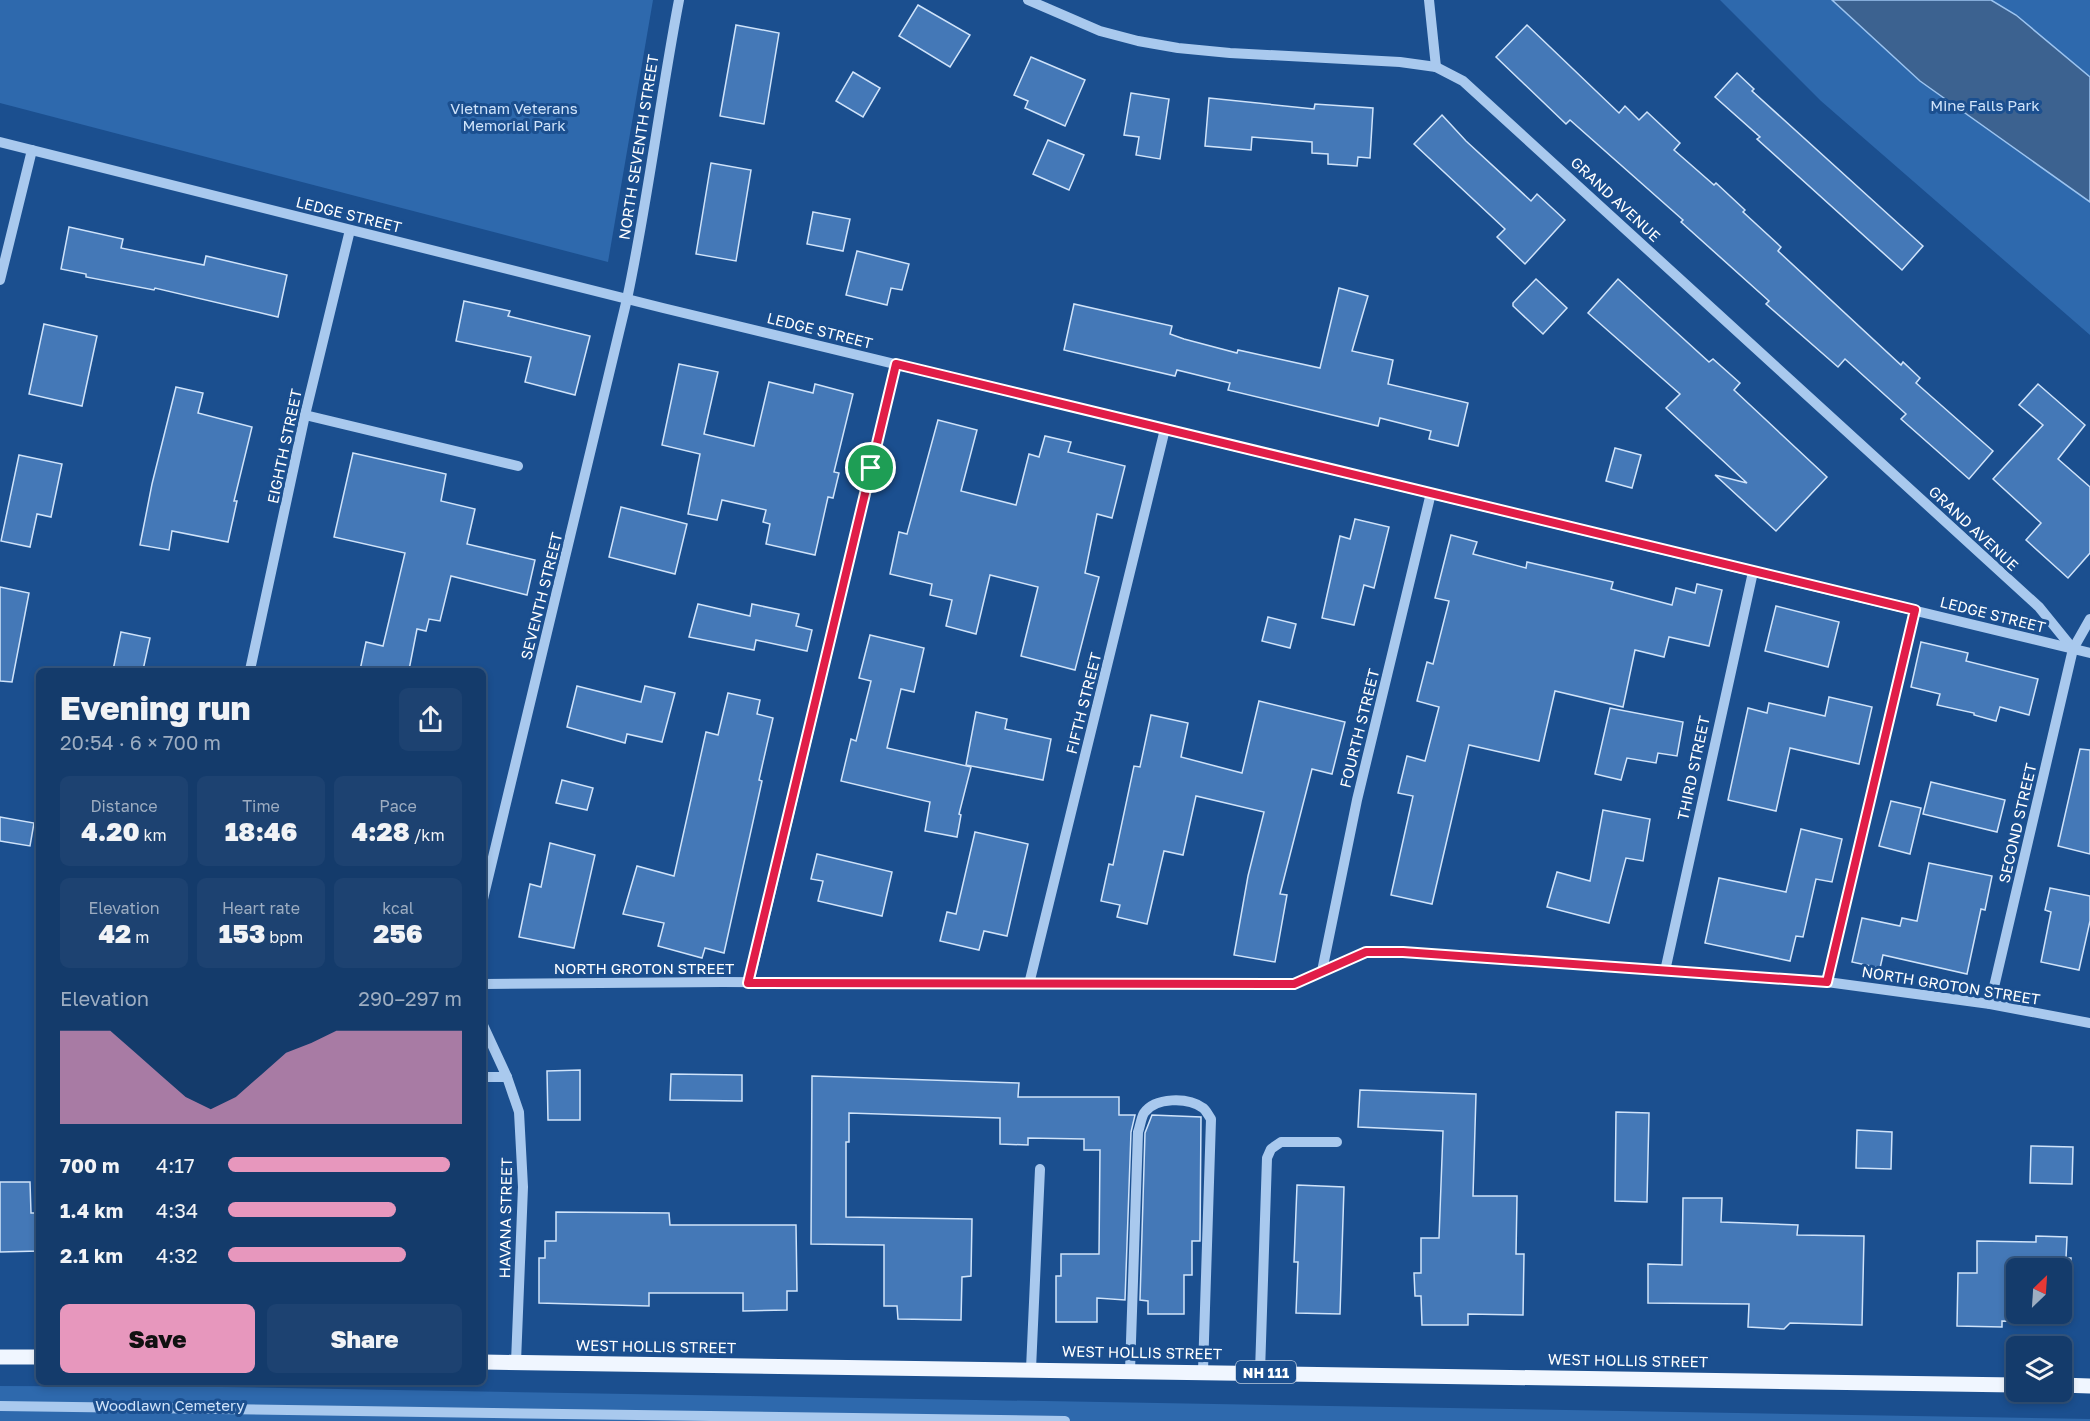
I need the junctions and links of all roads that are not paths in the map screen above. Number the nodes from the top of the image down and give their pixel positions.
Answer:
1 (679, 0) edge
2 (1028, 0) edge
3 (1429, 0) edge
4 (1436, 67) junction
5 (0, 142) edge
6 (32, 150) junction
7 (350, 230) junction
8 (0, 280) edge
9 (627, 299) junction
10 (896, 364) junction
11 (305, 415) junction
12 (1166, 429) junction
13 (518, 466) dead end
14 (1431, 493) junction
15 (1753, 572) junction
16 (1915, 610) junction
17 (2090, 619) edge
18 (2073, 648) junction
19 (2090, 652) edge
20 (250, 668) edge
21 (486, 886) edge
22 (1322, 971) junction
23 (1665, 971) junction
24 (1827, 982) junction
25 (748, 983) junction
26 (486, 984) edge
27 (1029, 984) junction
28 (1990, 1004) junction
29 (2090, 1023) edge
30 (486, 1032) edge
31 (486, 1077) edge
32 (507, 1077) junction
33 (1337, 1142) dead end
34 (1040, 1169) dead end
35 (0, 1357) edge
36 (36, 1357) edge
37 (486, 1362) edge
38 (516, 1362) junction
39 (1031, 1369) junction
40 (1130, 1371) junction
41 (1203, 1371) junction
42 (1260, 1372) junction
43 (2006, 1384) edge
44 (2072, 1385) edge
45 (2090, 1386) edge
46 (0, 1406) edge
47 (229, 1415) edge
48 (583, 1418) edge
49 (1065, 1421) edge

1 - 9 street, NORTH SEVENTH STREET
2 - 4 street, GRAND AVENUE
3 - 4 street
4 - 18 street, GRAND AVENUE
5 - 6 street, LEDGE STREET
6 - 7 street, LEDGE STREET
6 - 8 street
7 - 9 street, LEDGE STREET
7 - 11 street, EIGHTH STREET
9 - 10 street, LEDGE STREET
9 - 21 street, SEVENTH STREET
10 - 12 street, LEDGE STREET
10 - 25 street
11 - 13 street
11 - 20 street, EIGHTH STREET
12 - 14 street, LEDGE STREET
12 - 27 street, FIFTH STREET
14 - 15 street, LEDGE STREET
14 - 22 street, FOURTH STREET
15 - 16 street, LEDGE STREET
15 - 23 street, THIRD STREET
16 - 18 street, LEDGE STREET
16 - 24 street
17 - 18 street, SECOND STREET
18 - 19 street, LEDGE STREET
18 - 28 street, SECOND STREET
22 - 23 street, NORTH GROTON STREET
22 - 27 street, NORTH GROTON STREET
23 - 24 street, NORTH GROTON STREET
24 - 28 street, NORTH GROTON STREET
25 - 26 street, NORTH GROTON STREET
25 - 27 street, NORTH GROTON STREET
28 - 29 street, NORTH GROTON STREET
30 - 32 street
31 - 32 street
32 - 38 street, HAVANA STREET
33 - 42 street
34 - 39 street
35 - 36 main road
37 - 38 main road, WEST HOLLIS STREET / NH 111
38 - 39 main road, WEST HOLLIS STREET / NH 111
39 - 40 main road, WEST HOLLIS STREET / NH 111
40 - 41 main road, WEST HOLLIS STREET / NH 111
40 - 41 street
41 - 42 main road, WEST HOLLIS STREET / NH 111
42 - 43 main road, WEST HOLLIS STREET / NH 111
44 - 45 main road
46 - 47 street
47 - 48 street
48 - 49 street

